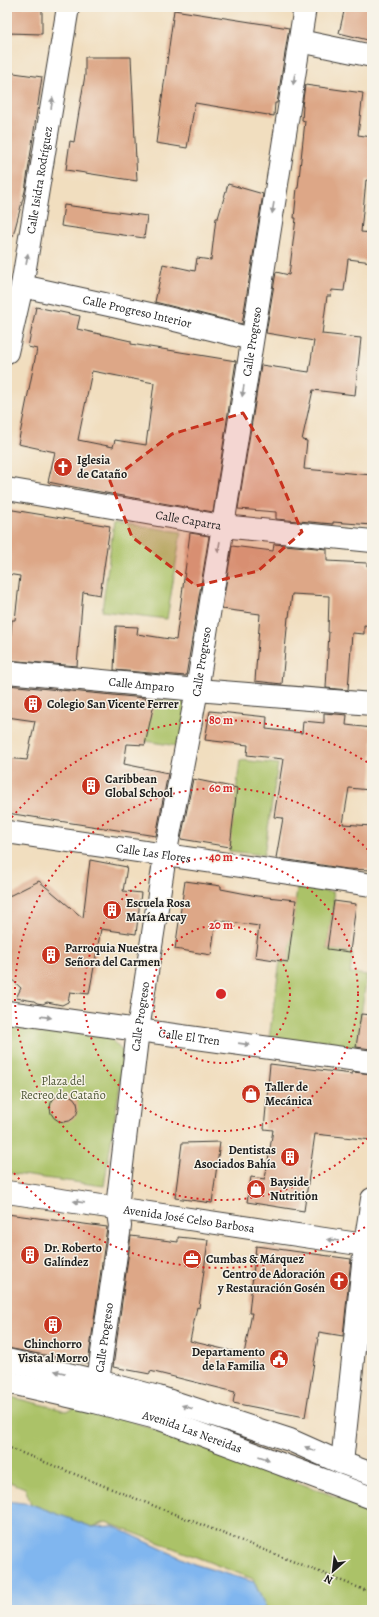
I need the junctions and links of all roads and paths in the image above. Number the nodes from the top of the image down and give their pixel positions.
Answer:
1 (68, 7) edge
2 (304, 7) edge
3 (300, 41) junction
4 (372, 56) edge
5 (22, 286) junction
6 (252, 339) junction
7 (7, 352) edge
8 (7, 489) edge
9 (222, 526) junction
10 (372, 541) edge
11 (7, 672) edge
12 (197, 690) junction
13 (372, 704) edge
14 (7, 832) edge
15 (165, 856) junction
16 (372, 885) edge
17 (7, 1012) edge
18 (138, 1030) junction
19 (372, 1062) edge
20 (7, 1192) edge
21 (372, 1199) edge
22 (117, 1207) junction
23 (369, 1245) edge
24 (7, 1360) edge
25 (98, 1381) junction
26 (7, 1382) edge
27 (95, 1402) junction
28 (7, 1447) edge
29 (342, 1463) junction
30 (372, 1474) edge
31 (372, 1498) edge
32 (372, 1593) edge

5 -> 1 street, Calle Isidra Rodríguez
2 - 3 street, Calle Progreso
3 - 4 street
3 -> 6 street, Calle Progreso
5 - 6 street, Calle Progreso Interior
5 - 7 street, Calle Isidra Rodríguez
6 -> 9 street, Calle Progreso
8 - 9 street, Calle Caparra
9 - 10 street, Calle Caparra
9 -> 12 street, Calle Progreso
11 - 12 street, Calle Amparo
12 - 13 street, Calle Amparo
12 - 15 street, Calle Progreso
14 - 15 street, Calle Las Flores
15 - 16 street, Calle Las Flores
15 - 18 street, Calle Progreso
17 -> 18 street, Calle El Tren
18 -> 19 street, Calle El Tren
18 - 22 street, Calle Progreso
22 -> 20 street, Avenida José Celso Barbosa
21 - 23 street
23 -> 22 street, Avenida José Celso Barbosa
22 - 25 street, Calle Progreso
23 - 29 street
25 -> 24 street, Avenida Las Nereidas
25 - 27 street, Calle Progreso
29 -> 25 street, Avenida Las Nereidas
26 - 27 street, Avenida Las Nereidas
27 -> 31 street, Avenida Las Nereidas
28 - 32 path
29 - 30 street, Avenida Las Nereidas

